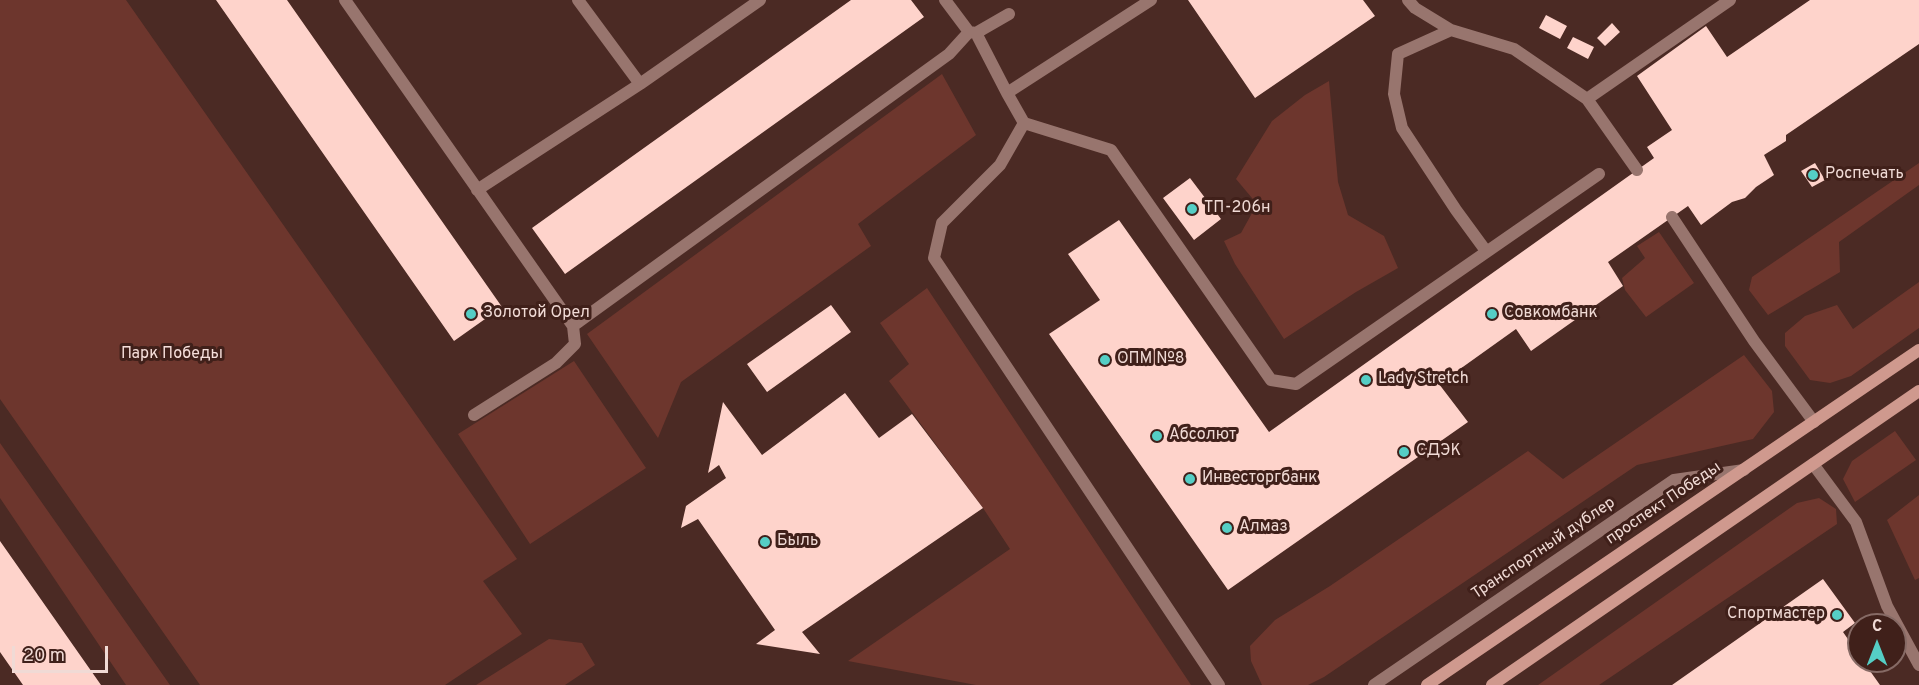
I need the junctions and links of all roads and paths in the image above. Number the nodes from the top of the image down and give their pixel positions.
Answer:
1 (345, 0) edge
2 (578, 0) edge
3 (760, 0) edge
4 (945, 0) edge
5 (1152, 0) edge
6 (1408, 0) edge
7 (1730, 0) edge
8 (1009, 14) dead end
9 (1451, 30) junction
10 (972, 33) junction
11 (640, 84) junction
12 (1007, 93) junction
13 (1587, 99) junction
14 (1024, 123) junction
15 (1637, 170) dead end
16 (1599, 174) dead end
17 (477, 190) junction
18 (1672, 217) dead end
19 (1486, 251) junction
20 (573, 326) junction
21 (1919, 350) edge
22 (1919, 391) edge
23 (474, 416) dead end
24 (1814, 422) junction
25 (1813, 464) junction
26 (1744, 470) junction
27 (1919, 665) edge
28 (1219, 685) edge
29 (1374, 685) edge
30 (1426, 685) edge
31 (1492, 685) edge

1 - 17 lane
2 - 11 lane
3 - 11 lane
4 - 10 lane
5 - 12 lane
6 - 9 lane
7 - 13 lane
8 - 10 lane
9 - 13 lane
9 - 19 lane
10 - 12 lane
10 - 20 lane
11 - 17 lane
12 - 14 lane
13 - 15 lane
14 - 19 lane
14 - 28 lane
16 - 19 lane
17 - 20 lane
18 - 24 lane
20 - 23 lane
21 - 24 main road, проспект Победы
22 - 25 main road
24 - 26 main road, проспект Победы
25 - 27 lane
25 - 31 main road
26 - 29 lane, Транспортный дублер
26 - 30 main road, проспект Победы

